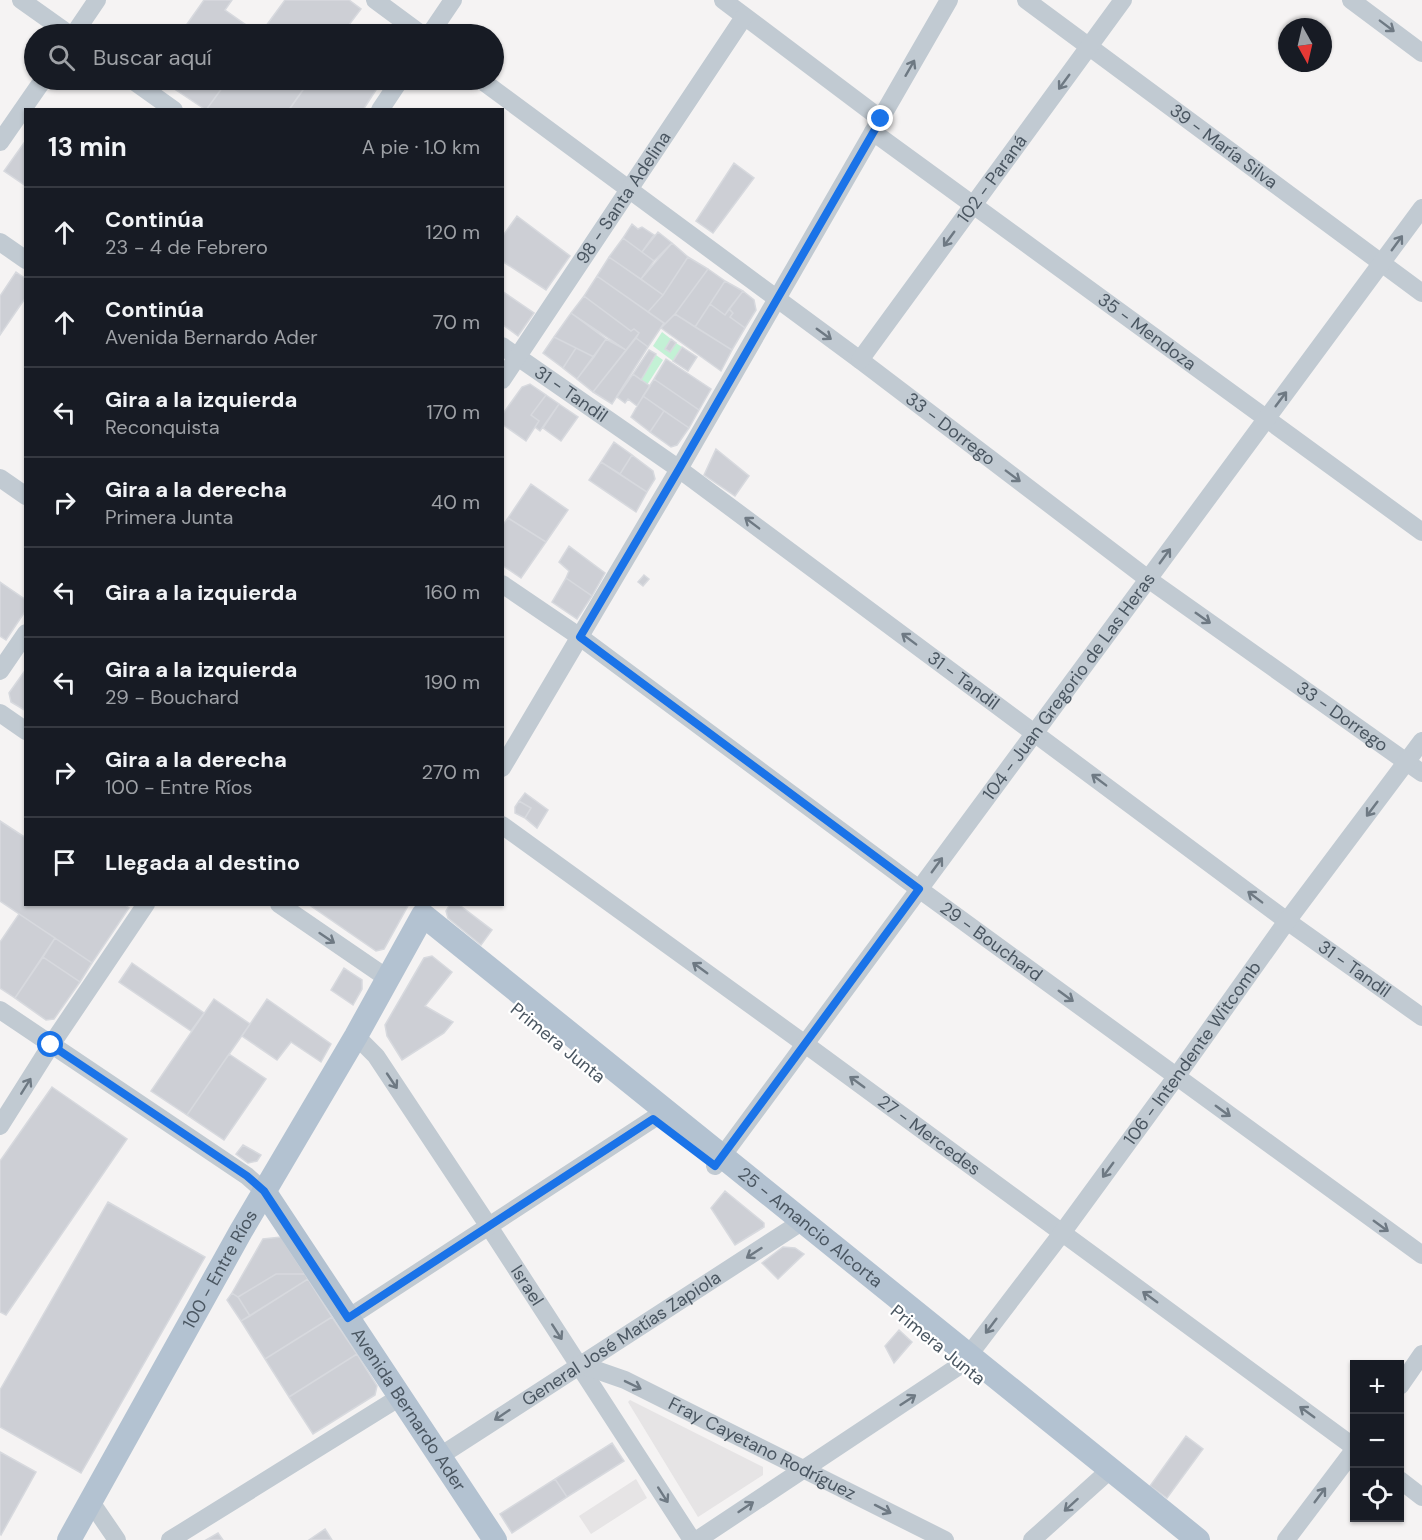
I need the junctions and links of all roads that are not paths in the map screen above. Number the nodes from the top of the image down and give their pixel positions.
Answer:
1 (21, 0) edge
2 (97, 0) edge
3 (375, 0) edge
4 (453, 0) edge
5 (723, 0) edge
6 (949, 0) edge
7 (1026, 0) edge
8 (1123, 0) edge
9 (1351, 0) edge
10 (744, 16) junction
11 (55, 24) edge
12 (81, 24) edge
13 (407, 24) edge
14 (437, 24) edge
15 (1089, 48) junction
16 (1422, 52) edge
17 (36, 90) edge
18 (146, 90) edge
19 (393, 90) edge
20 (495, 90) edge
21 (171, 108) edge
22 (381, 108) edge
23 (877, 126) junction
24 (0, 142) edge
25 (630, 189) junction
26 (974, 204) junction
27 (1422, 208) edge
28 (0, 242) edge
29 (24, 259) edge
30 (1381, 264) junction
31 (1422, 293) edge
32 (776, 300) junction
33 (504, 347) edge
34 (518, 357) junction
35 (860, 360) junction
36 (504, 377) edge
37 (1265, 420) junction
38 (679, 469) junction
39 (0, 478) edge
40 (24, 495) edge
41 (1422, 532) edge
42 (1148, 579) junction
43 (504, 585) edge
44 (24, 636) edge
45 (580, 637) junction
46 (0, 671) edge
47 (0, 713) edge
48 (24, 729) edge
49 (1035, 732) junction
50 (1422, 741) edge
51 (504, 765) edge
52 (1415, 768) edge
53 (504, 826) edge
54 (919, 889) junction
55 (145, 906) edge
56 (282, 906) edge
57 (422, 916) edge
58 (1287, 921) junction
59 (387, 978) junction
60 (0, 1010) edge
61 (1422, 1017) edge
62 (356, 1036) junction
63 (805, 1044) junction
64 (51, 1045) junction
65 (1176, 1077) junction
66 (658, 1114) junction
67 (0, 1126) edge
68 (718, 1161) junction
69 (264, 1191) junction
70 (797, 1224) junction
71 (488, 1225) junction
72 (1062, 1233) junction
73 (1422, 1255) edge
74 (348, 1318) junction
75 (1422, 1354) edge
76 (966, 1360) junction
77 (579, 1364) junction
78 (1404, 1380) edge
79 (400, 1396) junction
80 (1350, 1445) edge
81 (1350, 1453) edge
82 (440, 1456) junction
83 (804, 1468) junction
84 (1106, 1473) junction
85 (1404, 1483) edge
86 (1422, 1497) edge
87 (91, 1502) junction
88 (69, 1540) edge
89 (117, 1540) edge
90 (170, 1540) edge
91 (495, 1540) edge
92 (692, 1540) edge
93 (697, 1540) edge
94 (945, 1540) edge
95 (1032, 1540) edge
96 (1177, 1540) edge
97 (1198, 1540) edge
98 (1286, 1540) edge

1 - 11 street
2 - 12 street
3 - 13 street
4 - 14 street
5 - 10 street, 35 - Mendoza
23 -> 6 street
7 - 15 street, 39 - María Silva
8 - 15 street, 102 - Paraná
9 -> 16 street
10 - 23 street, 35 - Mendoza
10 - 25 street, 98 - Santa Adelina
15 -> 26 street, 102 - Paraná
15 - 30 street, 39 - María Silva
17 - 24 street
18 - 21 street
19 - 22 street
20 - 25 street, 33 - Dorrego
23 - 26 street, 35 - Mendoza
23 - 32 street
25 - 32 street, 33 - Dorrego
25 - 34 street, 98 - Santa Adelina
26 -> 35 street, 102 - Paraná
26 - 37 street, 35 - Mendoza
30 -> 27 street, 104 - Juan Gregorio de Las Heras
28 - 29 street
30 - 31 street, 39 - María Silva
37 -> 30 street, 104 - Juan Gregorio de Las Heras
32 -> 35 street, 33 - Dorrego
32 - 38 street
33 - 34 street, 31 - Tandil
34 - 36 street, 98 - Santa Adelina
34 - 38 street, 31 - Tandil
35 -> 42 street, 33 - Dorrego
37 - 41 street, 35 - Mendoza
42 -> 37 street, 104 - Juan Gregorio de Las Heras
38 - 45 street
49 -> 38 street, 31 - Tandil
39 - 40 street
42 - 49 street, 104 - Juan Gregorio de Las Heras
42 -> 52 street, 33 - Dorrego
43 - 45 street, 29 - Bouchard
44 - 46 street
45 - 51 street
45 - 54 street, 29 - Bouchard
47 - 48 street
54 -> 49 street, 104 - Juan Gregorio de Las Heras
58 -> 49 street, 31 - Tandil
50 - 52 street, 106 - Intendente Witcomb
52 -> 58 street, 106 - Intendente Witcomb
63 -> 53 street, 27 - Mercedes
54 - 63 street, 104 - Juan Gregorio de Las Heras
54 -> 65 street, 29 - Bouchard
55 - 64 street
56 -> 59 street
57 - 59 main road, 100 - Entre Ríos
57 - 66 main road, Primera Junta
58 - 61 street, 31 - Tandil
58 - 65 street, 106 - Intendente Witcomb
59 - 62 main road, 100 - Entre Ríos
60 - 64 street
62 - 69 main road, 100 - Entre Ríos
62 -> 71 street, Israel
63 - 68 street, 104 - Juan Gregorio de Las Heras
72 -> 63 street, 27 - Mercedes
67 -> 64 street
64 - 69 street
65 -> 72 street, 106 - Intendente Witcomb
65 -> 73 street, 29 - Bouchard
66 - 68 main road, Primera Junta
66 - 71 street
68 - 70 main road, Primera Junta
69 - 74 main road, Avenida Bernardo Ader
69 - 87 main road, 100 - Entre Ríos
70 - 76 main road, Primera Junta
70 -> 77 street, General José Matías Zapiola
71 - 74 street
71 -> 77 street, Israel
72 -> 76 street, 106 - Intendente Witcomb
80 -> 72 street, 27 - Mercedes
74 - 79 main road, Avenida Bernardo Ader
75 - 78 street
83 -> 76 street, 106 - Intendente Witcomb
76 - 84 main road, Primera Junta
77 -> 82 street, General José Matías Zapiola
77 -> 83 street, Fray Cayetano Rodríguez
77 -> 92 street, Israel
79 - 82 main road, Avenida Bernardo Ader
79 - 90 street
98 -> 81 street
82 - 91 main road, Avenida Bernardo Ader
93 -> 83 street, 106 - Intendente Witcomb
83 -> 94 street, Fray Cayetano Rodríguez
84 -> 95 street
84 - 96 main road, Primera Junta
84 - 97 main road
85 - 86 street
87 - 88 main road, 100 - Entre Ríos
87 - 89 street

